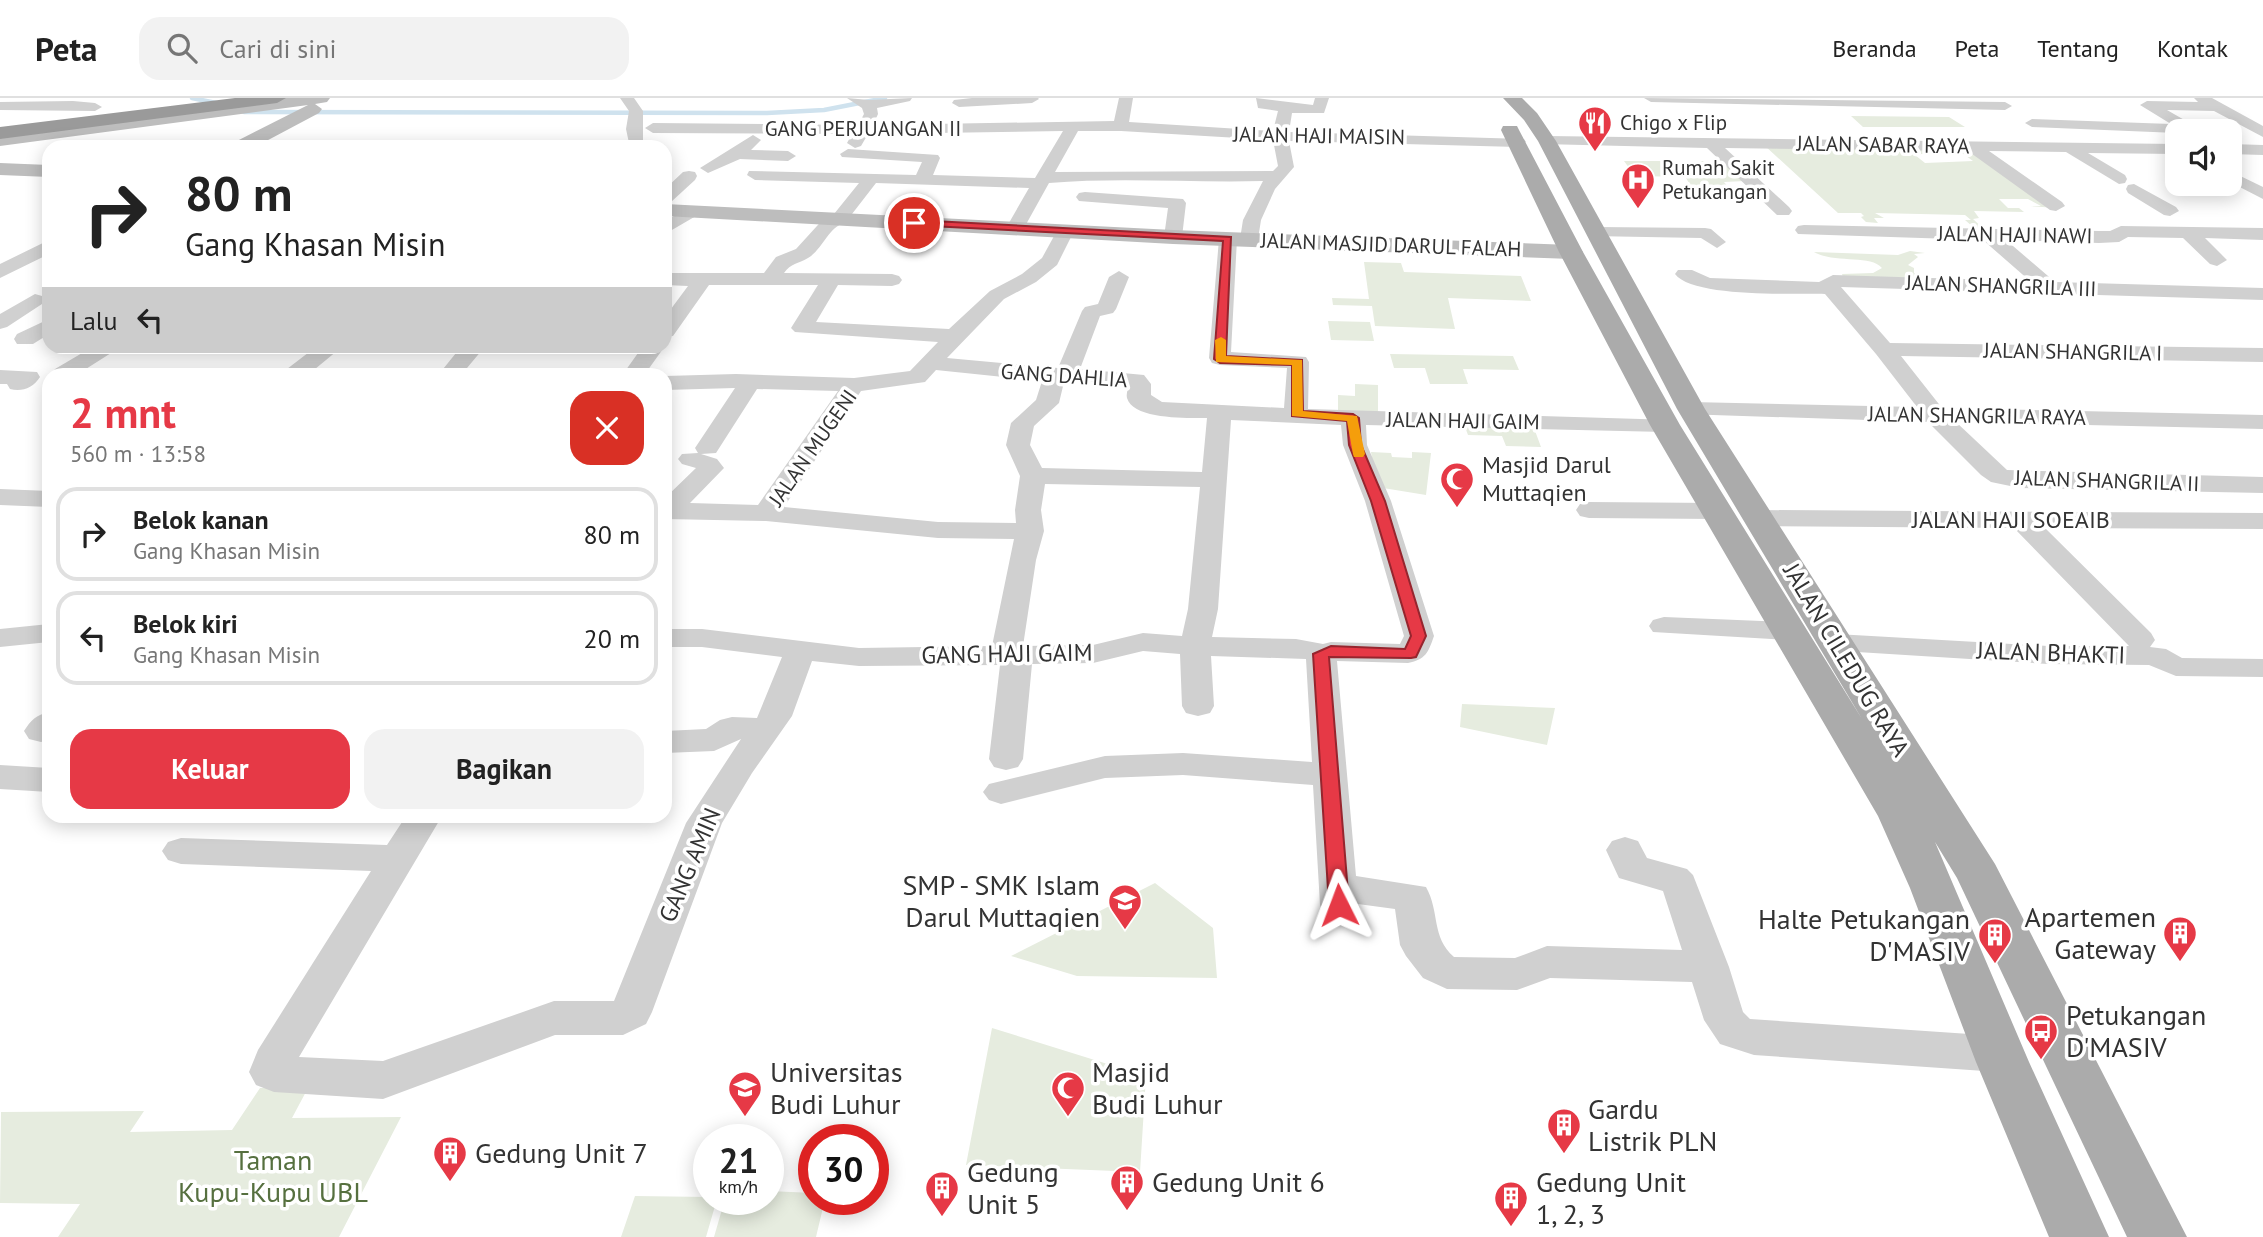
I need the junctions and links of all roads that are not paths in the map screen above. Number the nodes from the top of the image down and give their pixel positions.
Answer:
1 (164, 98) edge
2 (277, 98) edge
3 (332, 98) edge
4 (627, 98) edge
5 (905, 98) edge
6 (1040, 98) edge
7 (1126, 98) edge
8 (1263, 98) edge
9 (1322, 98) edge
10 (1512, 98) edge
11 (1651, 98) edge
12 (1032, 99) edge
13 (959, 100) edge
14 (1756, 100) edge
15 (1938, 100) edge
16 (216, 101) edge
17 (1824, 101) edge
18 (861, 102) edge
19 (2001, 103) edge
20 (2211, 103) edge
21 (2245, 105) dead end
22 (0, 106) edge
23 (95, 107) junction
24 (1286, 108) junction
25 (309, 109) edge
26 (2107, 110) dead end
27 (2028, 116) junction
28 (1970, 119) dead end
29 (0, 120) edge
30 (0, 126) edge
31 (1073, 126) junction
32 (1121, 126) junction
33 (2126, 126) junction
34 (1032, 127) junction
35 (653, 128) dead end
36 (864, 128) junction
37 (1509, 128) junction
38 (764, 129) junction
39 (1890, 129) dead end
40 (957, 130) junction
41 (2263, 132) edge
42 (0, 133) edge
43 (1542, 133) junction
44 (1280, 135) junction
45 (0, 140) edge
46 (253, 140) edge
47 (635, 140) edge
48 (1712, 142) junction
49 (1912, 145) junction
50 (719, 146) dead end
51 (1973, 147) junction
52 (2069, 148) junction
53 (2165, 149) edge
54 (2242, 149) edge
55 (741, 150) junction
56 (2263, 150) edge
57 (775, 156) junction
58 (810, 157) dead end
59 (840, 162) junction
60 (708, 168) dead end
61 (42, 169) edge
62 (1, 170) edge
63 (755, 175) junction
64 (689, 176) dead end
65 (1278, 177) junction
66 (872, 178) junction
67 (2119, 179) dead end
68 (922, 180) junction
69 (1042, 181) junction
70 (2242, 183) edge
71 (740, 187) dead end
72 (2134, 189) dead end
73 (672, 192) edge
74 (2263, 194) edge
75 (1085, 197) dead end
76 (2056, 206) dead end
77 (1551, 209) junction
78 (672, 211) edge
79 (1783, 211) dead end
80 (2170, 211) dead end
81 (690, 212) junction
82 (836, 219) junction
83 (672, 224) edge
84 (1583, 226) junction
85 (1015, 228) junction
86 (1804, 230) dead end
87 (1065, 231) junction
88 (2189, 233) junction
89 (2263, 234) edge
90 (1990, 236) junction
91 (1173, 237) junction
92 (1238, 239) junction
93 (1717, 242) dead end
94 (42, 250) edge
95 (2217, 260) dead end
96 (21, 261) junction
97 (42, 262) edge
98 (0, 272) edge
99 (1685, 274) dead end
100 (1119, 276) dead end
101 (770, 278) junction
102 (672, 279) edge
103 (832, 279) junction
104 (892, 280) dead end
105 (702, 281) junction
106 (2049, 287) junction
107 (1830, 288) junction
108 (2263, 294) edge
109 (35, 300) dead end
110 (672, 322) edge
111 (0, 323) edge
112 (42, 329) edge
113 (954, 336) junction
114 (25, 339) dead end
115 (1884, 349) junction
116 (97, 354) edge
117 (321, 354) edge
118 (468, 354) edge
119 (2263, 355) edge
120 (930, 362) junction
121 (72, 368) edge
122 (303, 368) edge
123 (455, 368) edge
124 (1060, 375) junction
125 (847, 378) junction
126 (750, 382) junction
127 (672, 383) edge
128 (1220, 410) junction
129 (1296, 414) junction
130 (1935, 415) junction
131 (1678, 417) junction
132 (1353, 418) junction
133 (2263, 422) edge
134 (1033, 476) junction
135 (1214, 481) junction
136 (2263, 485) edge
137 (0, 497) edge
138 (42, 499) edge
139 (672, 505) edge
140 (672, 510) edge
141 (1589, 510) dead end
142 (1716, 511) junction
143 (766, 513) junction
144 (1759, 518) junction
145 (2024, 521) junction
146 (2263, 521) edge
147 (1030, 531) junction
148 (1664, 626) dead end
149 (1788, 631) junction
150 (42, 634) edge
151 (0, 638) edge
152 (672, 638) edge
153 (2140, 639) dead end
154 (1836, 643) junction
155 (1195, 646) junction
156 (800, 651) junction
157 (1322, 653) junction
158 (1012, 656) junction
159 (2263, 668) edge
160 (1198, 706) dead end
161 (766, 729) junction
162 (672, 742) edge
163 (1331, 775) junction
164 (0, 777) edge
165 (42, 780) edge
166 (420, 823) edge
167 (1625, 850) dead end
168 (181, 851) dead end
169 (396, 859) junction
170 (1709, 967) junction
171 (1999, 1054) junction
172 (2079, 1237) edge
173 (2157, 1237) edge

1 - 23 street
2 - 16 highway
3 - 25 street
4 - 47 street
5 - 18 street
6 - 12 street
7 - 32 street
8 - 24 street
9 - 24 street
10 - 43 main road, JALAN CILEDUG RAYA
11 - 14 street
12 - 13 street
12 - 34 street
13 - 40 street
14 - 17 street
15 - 17 street
15 - 19 street
16 - 30 highway
16 - 42 highway
18 - 36 street
19 - 27 street
20 - 21 street
20 - 33 street
20 - 41 street
22 - 23 street
23 - 29 street
24 - 44 street
25 - 45 street
25 - 46 street
26 - 33 street
27 - 28 street
27 - 33 street
27 - 52 street
31 - 32 street, JALAN HAJI MAISIN
31 - 34 street, GANG PERJUANGAN II
31 - 69 street
32 - 44 street, JALAN HAJI MAISIN
34 - 40 street, GANG PERJUANGAN II
35 - 38 street, GANG PERJUANGAN II
36 - 38 street, GANG PERJUANGAN II
36 - 40 street, GANG PERJUANGAN II
36 - 59 street
37 - 43 main road
37 - 44 street, JALAN HAJI MAISIN
37 - 77 main road, JALAN CILEDUG RAYA
38 - 55 street
39 - 49 street
43 - 48 street, JALAN SABAR RAYA
43 - 84 main road, JALAN CILEDUG RAYA
44 - 65 street
48 - 49 street, JALAN SABAR RAYA
48 - 79 street
49 - 51 street, JALAN SABAR RAYA
50 - 55 street
51 - 52 street, JALAN SABAR RAYA
51 - 76 street
52 - 53 street, JALAN SABAR RAYA
52 - 67 street
54 - 56 street
55 - 57 street
55 - 60 street
57 - 58 street
57 - 63 street
59 - 63 street
59 - 66 street
59 - 68 street
61 - 62 street
63 - 71 street
64 - 73 street
65 - 69 street
65 - 92 street
66 - 68 street
66 - 82 street
68 - 69 street
69 - 85 street
70 - 74 street
72 - 80 street
75 - 91 street
77 - 84 main road
77 - 84 main road, JALAN CILEDUG RAYA
78 - 81 street, JALAN MASJID DARUL FALAH
81 - 82 street, JALAN MASJID DARUL FALAH
81 - 83 street
82 - 85 street, JALAN MASJID DARUL FALAH
82 - 101 street
84 - 92 street, JALAN MASJID DARUL FALAH
84 - 93 street
84 - 131 main road, JALAN CILEDUG RAYA
85 - 87 street, JALAN MASJID DARUL FALAH
86 - 90 street, JALAN HAJI NAWI
87 - 91 street, JALAN MASJID DARUL FALAH
87 - 113 street, JALAN MUGENI
88 - 89 street, JALAN HAJI NAWI
88 - 90 street, JALAN HAJI NAWI
88 - 95 street
90 - 106 street
91 - 92 street, JALAN MASJID DARUL FALAH
92 - 129 street
94 - 96 street
96 - 97 street
96 - 98 street
99 - 107 street
100 - 124 street
101 - 103 street
101 - 105 street
102 - 105 street
103 - 104 street
103 - 113 street
105 - 110 street
106 - 107 street, JALAN SHANGRILA III
106 - 108 street, JALAN SHANGRILA III
107 - 115 street
109 - 111 street
112 - 114 street
113 - 120 street, JALAN MUGENI
115 - 119 street, JALAN SHANGRILA I
115 - 130 street, JALAN SHANGRILA II
116 - 121 street
117 - 122 street
118 - 123 street
120 - 124 street, GANG DAHLIA
120 - 125 street, JALAN MUGENI
124 - 128 street, GANG DAHLIA
124 - 134 street
125 - 126 street
125 - 143 street, JALAN MUGENI
126 - 127 street
126 - 139 street
128 - 129 street, JALAN HAJI GAIM
128 - 135 street
129 - 132 street, JALAN HAJI GAIM
130 - 131 street, JALAN SHANGRILA RAYA
130 - 133 street, JALAN SHANGRILA RAYA
130 - 136 street, JALAN SHANGRILA II
131 - 132 street, JALAN HAJI GAIM
131 - 142 main road, JALAN CILEDUG RAYA
131 - 144 main road, JALAN CILEDUG RAYA
132 - 157 street, GANG HAJI GAIM
134 - 135 street
134 - 147 street
135 - 155 street
137 - 138 street
140 - 143 street, JALAN MUGENI
141 - 142 street
142 - 149 main road, JALAN CILEDUG RAYA
143 - 147 street
144 - 145 street, JALAN HAJI SOEAIB
144 - 154 main road, JALAN CILEDUG RAYA
145 - 146 street, JALAN HAJI SOEAIB
145 - 153 street
147 - 158 street
148 - 149 street
149 - 171 main road, JALAN CILEDUG RAYA
150 - 151 street
152 - 156 street, GANG HAJI GAIM
154 - 159 street, JALAN BHAKTI
154 - 173 main road, JALAN CILEDUG RAYA
155 - 157 street, GANG HAJI GAIM
155 - 158 street, GANG HAJI GAIM
155 - 160 street
156 - 158 street, GANG HAJI GAIM
156 - 161 street, GANG AMIN
157 - 163 street
158 - 163 street
161 - 162 street
161 - 169 street, GANG AMIN
163 - 170 street
164 - 165 street
166 - 169 street
167 - 170 street
168 - 169 street
170 - 171 street
171 - 172 main road, JALAN CILEDUG RAYA

